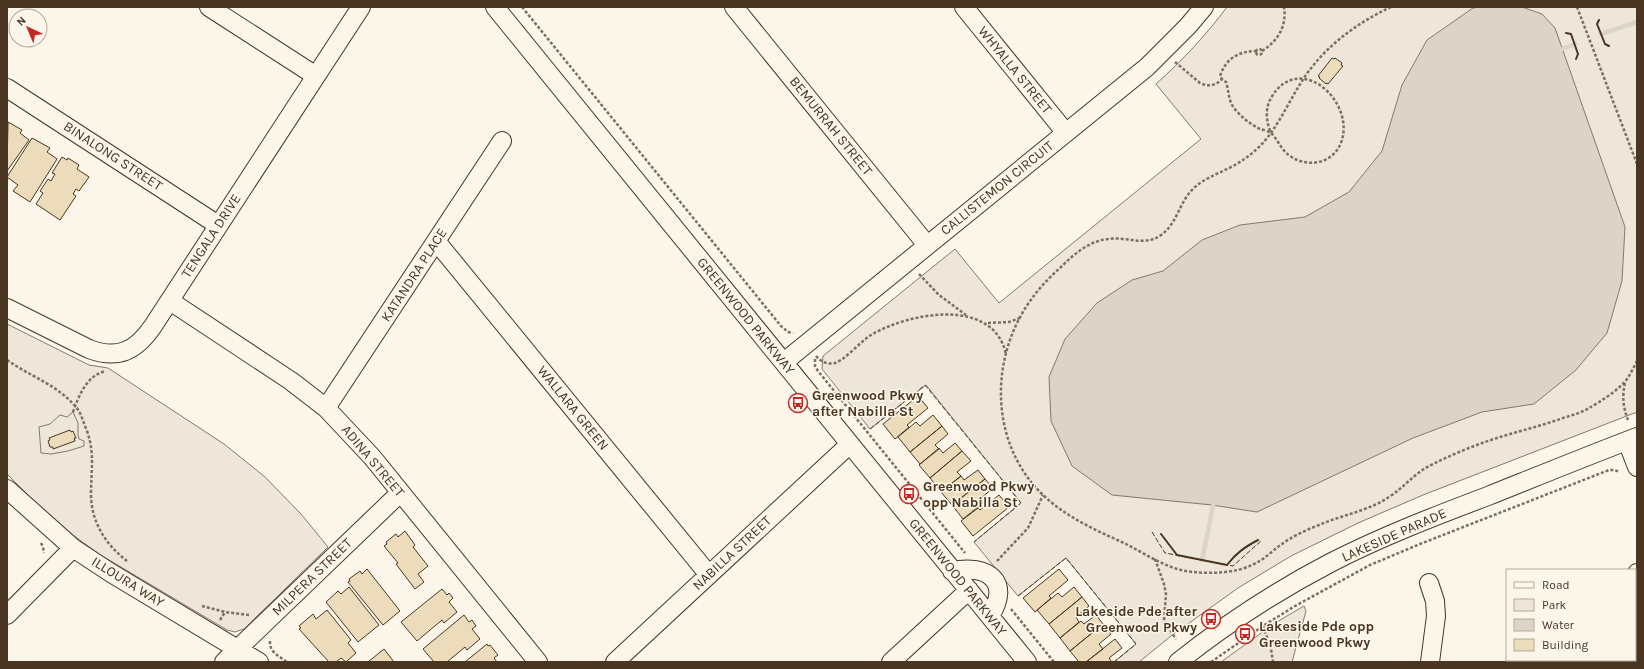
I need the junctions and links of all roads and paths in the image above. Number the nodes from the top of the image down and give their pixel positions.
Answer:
1 (209, 7) edge
2 (362, 7) edge
3 (495, 7) edge
4 (522, 7) edge
5 (734, 7) edge
6 (964, 7) edge
7 (1204, 7) edge
8 (1284, 7) edge
9 (1391, 7) edge
10 (1577, 7) edge
11 (1174, 62) dead end
12 (316, 76) junction
13 (1222, 79) junction
14 (1303, 79) junction
15 (7, 88) edge
16 (1066, 133) junction
17 (1271, 133) junction
18 (502, 141) dead end
19 (1637, 164) edge
20 (218, 225) junction
21 (436, 241) junction
22 (927, 245) junction
23 (917, 272) dead end
24 (170, 301) junction
25 (7, 308) edge
26 (966, 315) junction
27 (1020, 318) junction
28 (987, 323) junction
29 (796, 333) dead end
30 (812, 352) dead end
31 (816, 356) junction
32 (1006, 356) junction
33 (7, 360) edge
34 (1637, 361) edge
35 (784, 362) junction
36 (1625, 382) junction
37 (75, 407) junction
38 (326, 408) junction
39 (73, 412) dead end
40 (1628, 420) dead end
41 (1632, 439) edge
42 (850, 444) junction
43 (1630, 471) edge
44 (7, 489) edge
45 (400, 493) junction
46 (1043, 495) junction
47 (36, 539) dead end
48 (73, 548) junction
49 (967, 555) dead end
50 (43, 556) dead end
51 (1155, 559) junction
52 (992, 560) dead end
53 (996, 561) junction
54 (129, 563) dead end
55 (1001, 566) dead end
56 (952, 571) junction
57 (709, 575) junction
58 (1429, 583) dead end
59 (969, 590) junction
60 (1010, 603) dead end
61 (197, 604) dead end
62 (7, 615) edge
63 (251, 616) dead end
64 (990, 616) junction
65 (1263, 626) junction
66 (271, 637) dead end
67 (1176, 639) dead end
68 (237, 649) junction
69 (224, 662) edge
70 (259, 662) edge
71 (288, 662) edge
72 (538, 662) edge
73 (615, 662) edge
74 (891, 662) edge
75 (1027, 662) edge
76 (1054, 662) edge
77 (1178, 662) edge
78 (1211, 662) edge
79 (1273, 662) edge
80 (1430, 662) edge

1 - 12 street
2 - 12 street, TENGALA DRIVE
3 - 35 street, GREENWOOD PARKWAY
4 - 29 path
5 - 22 street, BEMURRAH STREET
6 - 16 street, WHYALLA STREET
7 - 16 street, CALLISTEMON CIRCUIT
8 - 13 path
9 - 14 path
10 - 19 path
11 - 13 path
12 - 20 street, TENGALA DRIVE
13 - 17 path
14 - 17 path
14 - 17 path
14 - 17 path
15 - 20 street, BINALONG STREET
16 - 22 street, CALLISTEMON CIRCUIT
17 - 27 path
18 - 21 street, KATANDRA PLACE
20 - 24 street, TENGALA DRIVE
21 - 38 street, KATANDRA PLACE
21 - 57 street, WALLARA GREEN
22 - 35 street, CALLISTEMON CIRCUIT
23 - 26 path
24 - 25 street, TENGALA DRIVE
24 - 38 street, ADINA STREET
26 - 28 path
26 - 31 path
27 - 28 path
27 - 32 path
28 - 32 path
30 - 31 path
31 - 49 path
32 - 46 path
33 - 37 path
34 - 36 path
35 - 42 street, GREENWOOD PARKWAY
36 - 40 path
36 - 51 path
37 - 39 path
37 - 54 path
38 - 45 street, ADINA STREET
41 - 43 street
41 - 77 street, LAKESIDE PARADE
42 - 56 street, GREENWOOD PARKWAY
42 - 57 street, NABILLA STREET
43 - 65 path
44 - 48 street, ILLOURA WAY
45 - 68 street, MILPERA STREET
45 - 72 street, ADINA STREET
46 - 51 path
46 - 53 path
47 - 50 path
48 - 62 street
48 - 68 street, ILLOURA WAY
51 - 67 path
52 - 53 path
53 - 55 path
56 - 59 street, GREENWOOD PARKWAY
56 - 64 street
57 - 73 street, NABILLA STREET
58 - 80 street
59 - 64 street, GREENWOOD PARKWAY
59 - 74 street
60 - 76 path
61 - 63 path
64 - 75 street, GREENWOOD PARKWAY
65 - 78 path
65 - 79 path
66 - 71 path
68 - 69 street, MILPERA STREET
68 - 70 street, ILLOURA WAY

